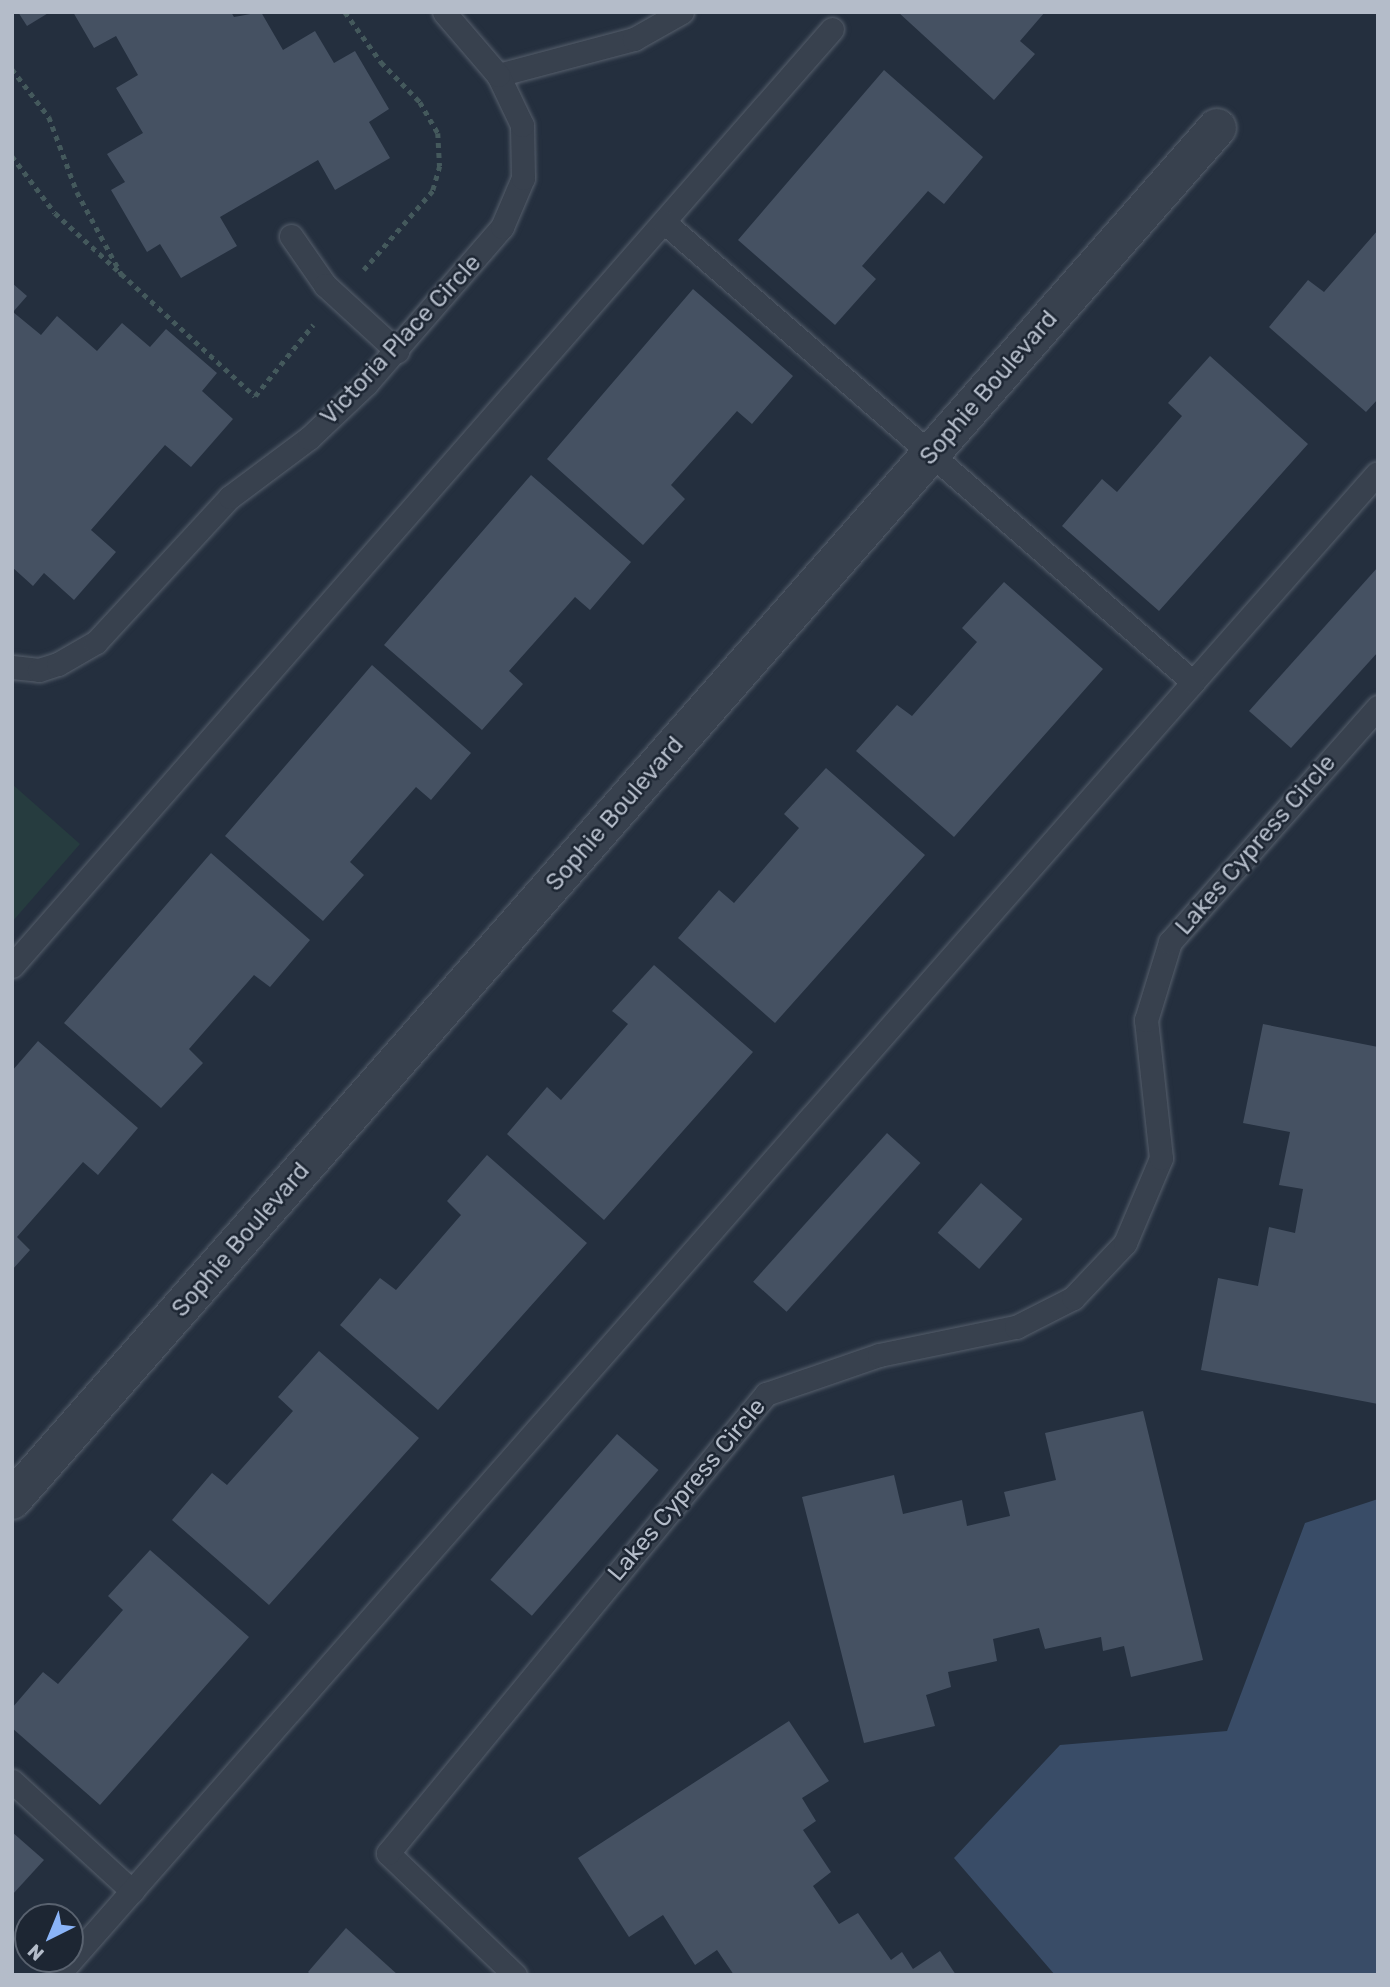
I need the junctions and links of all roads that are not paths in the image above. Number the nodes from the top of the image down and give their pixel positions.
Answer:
1 (444, 12) edge
2 (682, 12) edge
3 (832, 29) dead end
4 (498, 75) junction
5 (1217, 128) dead end
6 (664, 222) junction
7 (291, 236) dead end
8 (397, 351) junction
9 (930, 455) junction
10 (1377, 473) edge
11 (12, 667) edge
12 (1193, 682) junction
13 (1378, 707) edge
14 (12, 966) edge
15 (12, 1500) edge
16 (12, 1782) edge
17 (132, 1891) junction
18 (58, 1975) edge
19 (515, 1975) edge

1 - 4 lane, Victoria Place Circle
2 - 4 lane
3 - 6 lane
4 - 8 lane, Victoria Place Circle
5 - 9 street, Sophie Boulevard
6 - 9 lane
6 - 14 lane
7 - 8 lane
8 - 11 lane, Victoria Place Circle
9 - 12 lane
9 - 15 street, Sophie Boulevard
10 - 12 lane
12 - 17 lane
13 - 19 lane, Lakes Cypress Circle
16 - 17 lane
17 - 18 lane

